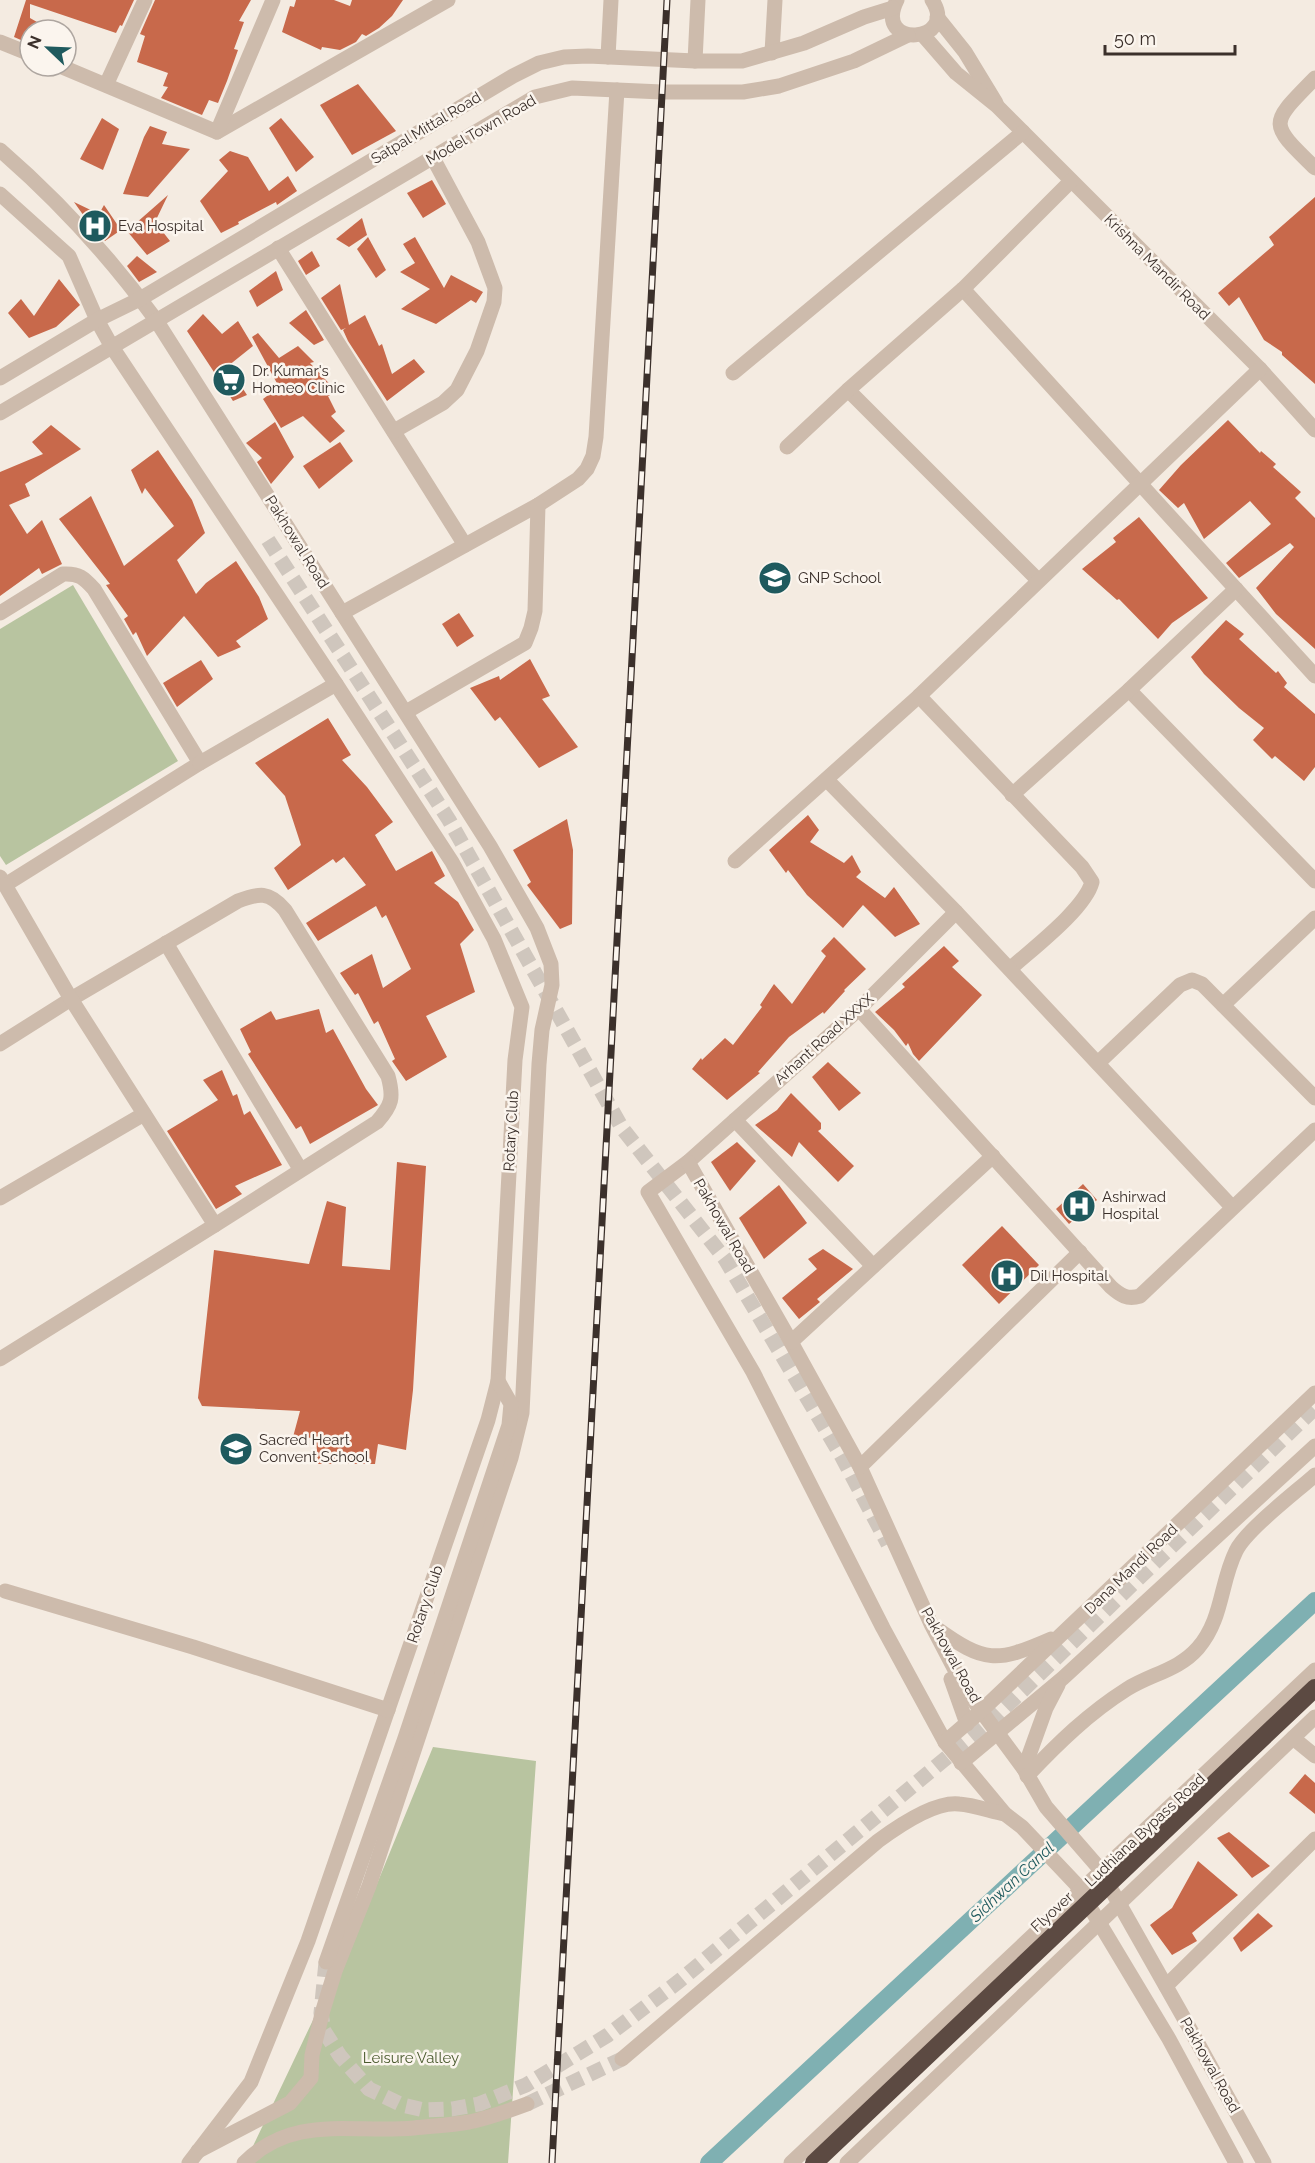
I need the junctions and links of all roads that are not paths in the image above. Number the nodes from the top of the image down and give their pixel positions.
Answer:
1 (145, 0) edge
2 (273, 0) edge
3 (448, 0) edge
4 (611, 0) edge
5 (698, 0) edge
6 (775, 0) edge
7 (932, 0) edge
8 (895, 4) edge
9 (937, 17) junction
10 (915, 35) junction
11 (0, 42) edge
12 (18, 49) edge
13 (772, 53) junction
14 (608, 57) junction
15 (695, 62) junction
16 (78, 73) edge
17 (1315, 78) edge
18 (106, 85) junction
19 (617, 90) junction
20 (997, 106) junction
21 (218, 132) junction
22 (1023, 132) junction
23 (0, 150) edge
24 (433, 158) junction
25 (1315, 168) edge
26 (1071, 181) junction
27 (0, 195) edge
28 (278, 248) junction
29 (963, 290) junction
30 (140, 299) junction
31 (97, 320) junction
32 (156, 320) junction
33 (112, 346) junction
34 (1260, 369) junction
35 (732, 373) dead end
36 (0, 378) edge
37 (848, 390) junction
38 (0, 413) edge
39 (1315, 430) edge
40 (394, 431) junction
41 (787, 447) dead end
42 (1139, 484) junction
43 (538, 505) junction
44 (465, 545) junction
45 (1038, 580) junction
46 (1236, 589) junction
47 (0, 613) edge
48 (342, 613) junction
49 (1315, 675) edge
50 (336, 684) junction
51 (1129, 690) junction
52 (920, 696) junction
53 (406, 712) junction
54 (200, 763) junction
55 (827, 780) junction
56 (1012, 795) junction
57 (735, 861) dead end
58 (2, 881) edge
59 (1315, 881) edge
60 (956, 912) junction
61 (1315, 918) edge
62 (166, 943) junction
63 (1010, 969) junction
64 (71, 999) junction
65 (1223, 1005) junction
66 (859, 1009) junction
67 (0, 1044) edge
68 (515, 1060) junction
69 (1098, 1063) junction
70 (539, 1064) junction
71 (1315, 1098) edge
72 (144, 1114) junction
73 (735, 1120) junction
74 (1315, 1130) edge
75 (993, 1156) junction
76 (688, 1162) junction
77 (300, 1169) junction
78 (0, 1198) edge
79 (1232, 1207) junction
80 (215, 1225) junction
81 (1080, 1252) junction
82 (873, 1266) junction
83 (791, 1342) junction
84 (0, 1359) edge
85 (498, 1381) junction
86 (1315, 1393) edge
87 (1315, 1446) edge
88 (860, 1467) junction
89 (1315, 1475) edge
90 (5, 1591) dead end
91 (931, 1624) junction
92 (1064, 1633) junction
93 (940, 1655) dead end
94 (1315, 1670) edge
95 (1063, 1678) junction
96 (1315, 1688) edge
97 (388, 1710) junction
98 (981, 1711) junction
99 (1315, 1717) edge
100 (967, 1724) junction
101 (997, 1732) junction
102 (1293, 1738) junction
103 (945, 1743) junction
104 (1315, 1756) edge
105 (961, 1763) junction
106 (1025, 1772) junction
107 (1005, 1814) junction
108 (1315, 1839) edge
109 (1100, 1870) junction
110 (1078, 1887) junction
111 (1119, 1904) junction
112 (1100, 1923) junction
113 (326, 1962) tunnel mouth
114 (1166, 1986) junction
115 (622, 2059) tunnel mouth
116 (527, 2104) tunnel mouth
117 (194, 2157) edge
118 (244, 2163) edge
119 (791, 2163) edge
120 (814, 2163) edge
121 (847, 2163) edge
122 (1236, 2163) edge
123 (1263, 2163) edge

1 - 18 street
2 - 21 street
3 - 21 street
4 - 14 street
5 - 15 street
6 - 13 street
7 - 9 street
8 - 10 street, Krishna Mandir Road
8 - 13 street, Satpal Mittal Road
9 - 10 street
9 - 20 street, Krishna Mandir Road
10 - 19 street, Model Town Road
10 - 20 street, Krishna Mandir Road
11 - 12 street
13 - 15 street, Satpal Mittal Road
14 - 15 street, Satpal Mittal Road
14 - 30 street, Satpal Mittal Road
16 - 18 street
17 - 25 street
18 - 21 street
19 - 24 street, Model Town Road
19 - 43 street
20 - 22 street, Krishna Mandir Road
22 - 26 street, Krishna Mandir Road
22 - 35 street
23 - 30 street, Pakhowal Road
24 - 28 street, Model Town Road
24 - 40 street
26 - 29 street
26 - 34 street, Krishna Mandir Road
27 - 31 street
28 - 32 street, Model Town Road
28 - 40 street
29 - 37 street
29 - 42 street
30 - 31 street, Satpal Mittal Road
30 - 32 street, Pakhowal Road
31 - 33 street
31 - 36 street, Satpal Mittal Road
32 - 33 street, Model Town Road
32 - 48 street, Pakhowal Road
33 - 38 street
33 - 50 street
34 - 39 street, Krishna Mandir Road
34 - 42 street
37 - 41 street
37 - 45 street
40 - 44 street
42 - 45 street
42 - 46 street
43 - 44 street
43 - 53 street
44 - 48 street
45 - 52 street
46 - 49 street
46 - 51 street
47 - 54 street
48 - 53 street, Pakhowal Road
50 - 54 street
50 - 68 street, Rotary Club
51 - 56 street
51 - 59 street
52 - 55 street
52 - 56 street
53 - 70 street, Pakhowal Road
54 - 58 street
55 - 57 street
55 - 60 street
56 - 63 street
58 - 64 street
60 - 63 street
60 - 66 street, Arhant Road XXXX
61 - 65 street
62 - 64 street
62 - 77 street
62 - 77 street
63 - 69 street
64 - 67 street
64 - 72 street
65 - 69 street
65 - 71 street
66 - 73 street, Arhant Road XXXX
66 - 75 street
68 - 70 street
68 - 85 street, Rotary Club
69 - 79 street
70 - 117 street
72 - 78 street
72 - 80 street
73 - 76 street, Arhant Road XXXX
73 - 82 street
74 - 79 street
75 - 81 street
75 - 82 street
76 - 83 street, Pakhowal Road
76 - 103 street, Pakhowal Road
77 - 80 street
79 - 81 street
80 - 84 street
81 - 88 street
82 - 83 street
83 - 88 street, Pakhowal Road
85 - 97 street, Rotary Club
85 - 113 street
86 - 92 street, Dana Mandi Road
87 - 95 street
88 - 91 street, Pakhowal Road
89 - 106 street
90 - 97 street
91 - 92 street
91 - 98 street, Pakhowal Road
92 - 98 street, Dana Mandi Road
93 - 100 street
94 - 109 street, Ludhiana Bypass Road
95 - 101 street
95 - 106 street
96 - 120 highway, Flyover
97 - 117 street, Rotary Club
98 - 100 street, Dana Mandi Road
98 - 101 street, Pakhowal Road
99 - 102 street
100 - 103 street, Dana Mandi Road
101 - 105 street
101 - 106 street, Pakhowal Road
102 - 104 street
102 - 111 street
103 - 105 street, Pakhowal Road
105 - 107 street, Pakhowal Road
106 - 109 street, Pakhowal Road
107 - 110 street, Pakhowal Road
107 - 115 street
108 - 114 street
109 - 110 street, Ludhiana Bypass Road
109 - 111 street, Pakhowal Road
110 - 112 street, Pakhowal Road
110 - 119 street, Ludhiana Bypass Road
111 - 112 street
111 - 114 street, Pakhowal Road
112 - 121 street
112 - 122 street, Pakhowal Road
114 - 123 street, Pakhowal Road
116 - 118 street

